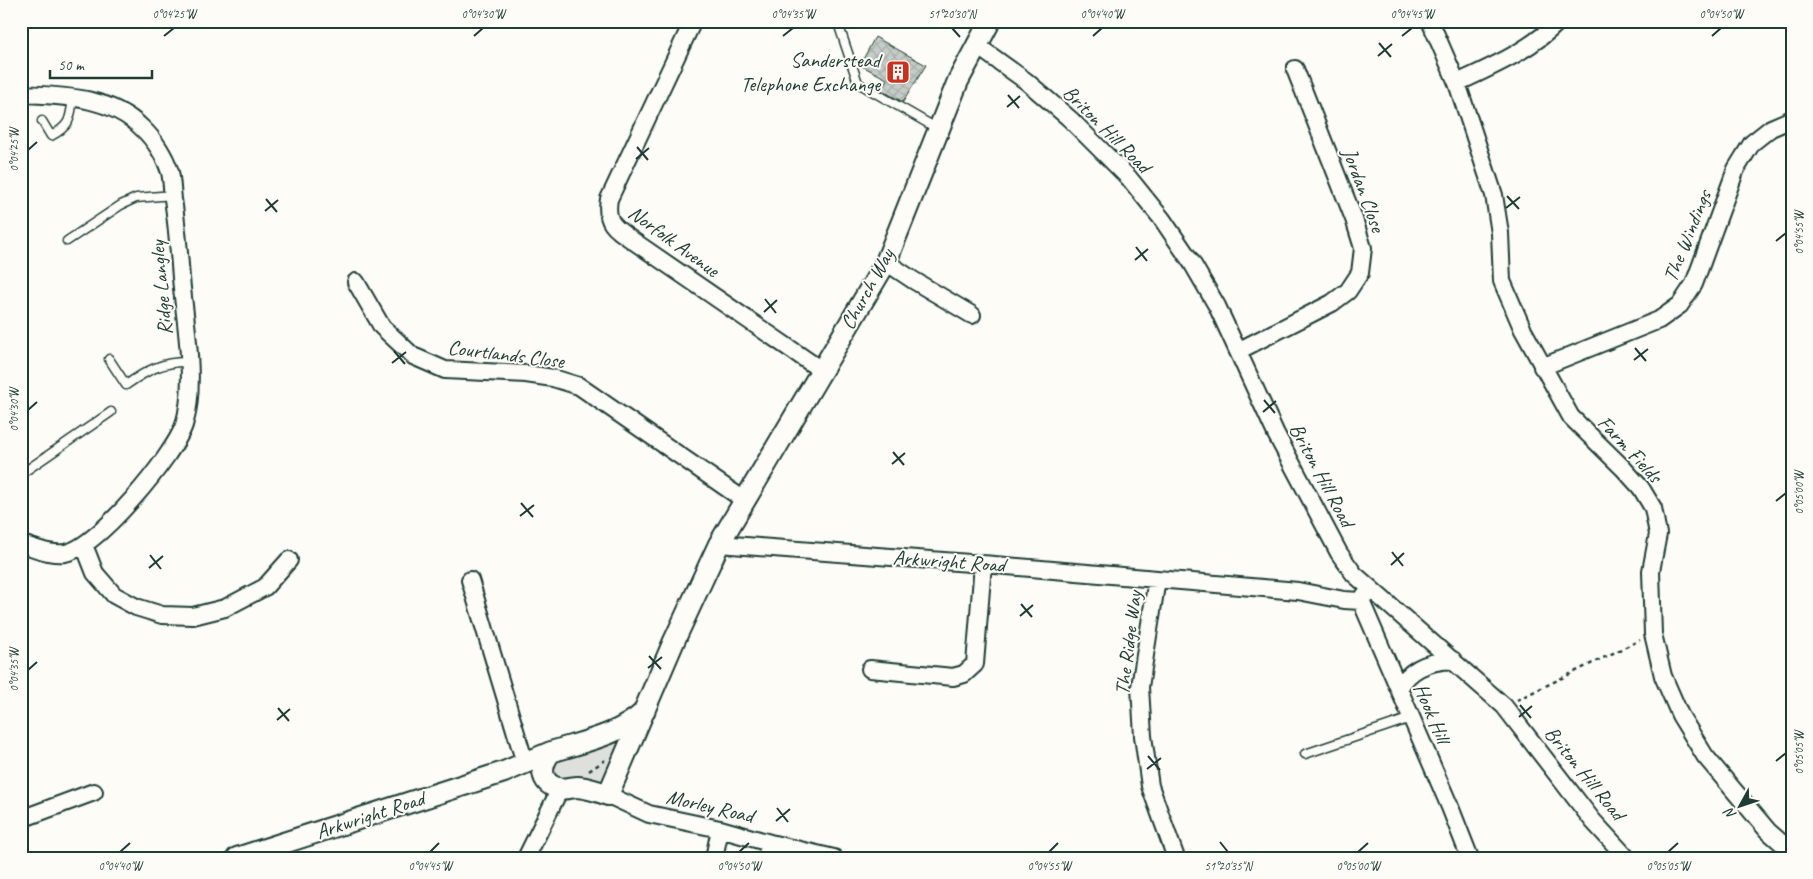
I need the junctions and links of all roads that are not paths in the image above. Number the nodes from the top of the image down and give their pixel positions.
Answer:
1 (693, 21) edge
2 (990, 21) edge
3 (1430, 21) edge
4 (1559, 21) edge
5 (840, 29) dead end
6 (976, 45) junction
7 (1295, 69) dead end
8 (1457, 83) junction
9 (21, 94) edge
10 (73, 98) junction
11 (1792, 118) edge
12 (42, 121) dead end
13 (938, 129) junction
14 (173, 195) junction
15 (68, 241) dead end
16 (886, 262) junction
17 (356, 282) dead end
18 (972, 315) dead end
19 (1238, 351) junction
20 (109, 359) dead end
21 (188, 362) junction
22 (1542, 367) junction
23 (821, 370) junction
24 (111, 412) dead end
25 (21, 474) edge
26 (744, 500) junction
27 (21, 544) edge
28 (719, 544) junction
29 (84, 545) junction
30 (289, 560) dead end
31 (982, 564) junction
32 (1157, 579) junction
33 (470, 580) dead end
34 (1370, 587) junction
35 (1361, 601) junction
36 (1453, 660) junction
37 (870, 669) dead end
38 (1399, 690) junction
39 (644, 712) junction
40 (1411, 718) junction
41 (604, 734) junction
42 (551, 752) junction
43 (1305, 754) dead end
44 (618, 758) junction
45 (525, 763) junction
46 (504, 772) junction
47 (555, 787) junction
48 (94, 792) dead end
49 (608, 795) junction
50 (21, 819) edge
51 (720, 829) junction
52 (768, 850) edge
53 (1792, 852) edge
54 (237, 858) edge
55 (526, 858) edge
56 (714, 858) edge
57 (834, 858) edge
58 (1176, 858) edge
59 (1470, 858) edge
60 (1627, 858) edge

1 - 23 street, Norfolk Avenue
2 - 6 street, Church Way
3 - 8 street, Farm Fields
4 - 8 street
5 - 13 lane
6 - 13 street, Church Way
6 - 19 street, Briton Hill Road
7 - 19 street, Jordan Close
8 - 22 street, Farm Fields
9 - 10 street, Ridge Langley
10 - 12 lane
10 - 14 street, Ridge Langley
11 - 22 street, The Windings
13 - 16 street, Church Way
14 - 15 lane
14 - 21 street, Ridge Langley
16 - 18 street
16 - 23 street, Church Way
17 - 26 street, Courtlands Close
19 - 34 street, Briton Hill Road
20 - 21 lane
21 - 29 street, Ridge Langley
22 - 53 street, Farm Fields
23 - 26 street, Church Way
24 - 25 lane
26 - 28 street, Church Way
27 - 29 street, Ridge Langley
28 - 31 street, Arkwright Road
28 - 39 street
29 - 30 street
31 - 32 street, Arkwright Road
31 - 37 street
32 - 35 street, Arkwright Road
32 - 58 street, The Ridge Way
33 - 45 street
34 - 35 street
34 - 36 street, Briton Hill Road
35 - 38 street, Hook Hill
36 - 38 street
36 - 60 street, Briton Hill Road
38 - 40 street, Hook Hill
39 - 41 street, Arkwright Road
39 - 44 street
40 - 43 lane
40 - 59 street, Hook Hill
41 - 42 street, Arkwright Road
41 - 44 street
42 - 45 street, Arkwright Road
42 - 47 street
44 - 49 street
45 - 46 street, Arkwright Road
46 - 47 street, Arkwright Road
46 - 54 street, Arkwright Road
47 - 49 street, Arkwright Road
47 - 55 street
48 - 50 street
49 - 51 street, Morley Road
51 - 52 street, Morley Road
51 - 56 street
52 - 57 street, Morley Road

